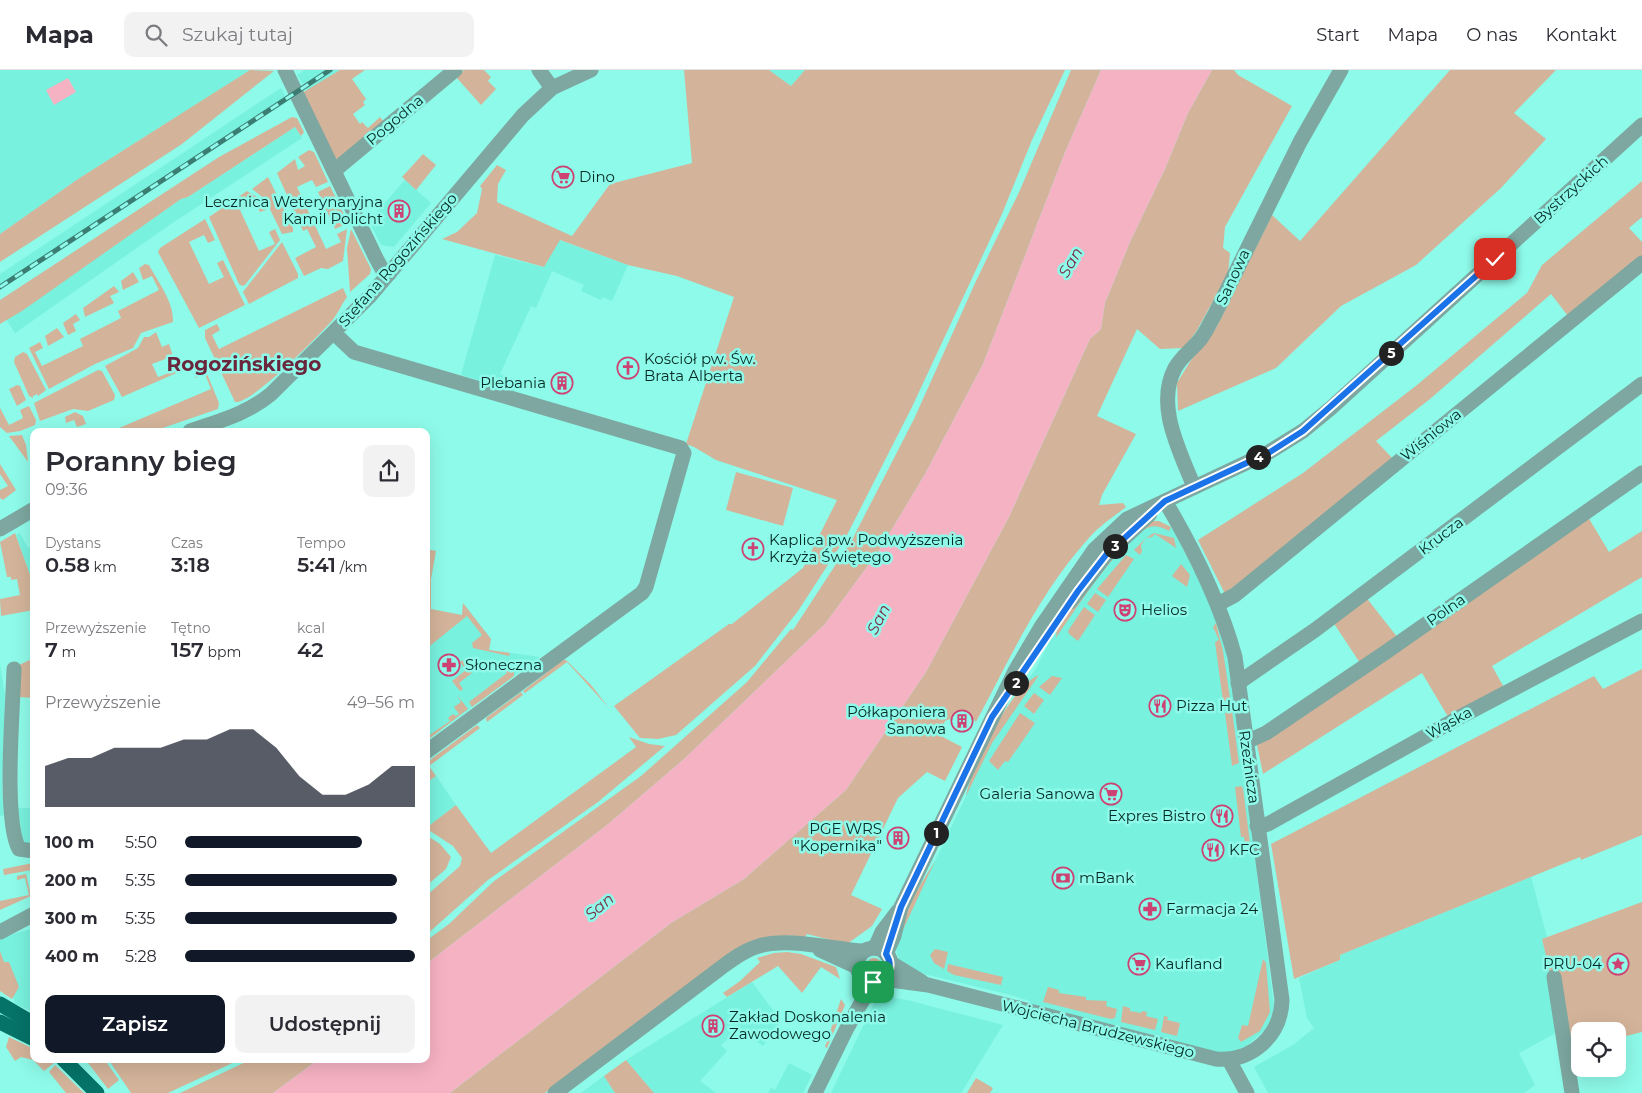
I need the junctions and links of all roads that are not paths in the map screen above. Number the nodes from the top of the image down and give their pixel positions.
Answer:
1 (285, 70) edge
2 (455, 70) edge
3 (540, 70) edge
4 (591, 70) edge
5 (1341, 70) edge
6 (552, 88) junction
7 (1642, 126) edge
8 (334, 171) junction
9 (1642, 263) edge
10 (389, 274) junction
11 (334, 334) junction
12 (1642, 384) edge
13 (231, 424) edge
14 (208, 428) edge
15 (1642, 473) edge
16 (1194, 487) junction
17 (1165, 501) junction
18 (30, 511) edge
19 (0, 529) edge
20 (1218, 604) junction
21 (1642, 621) edge
22 (14, 669) dead end
23 (1238, 683) junction
24 (1246, 742) junction
25 (430, 749) edge
26 (1257, 826) junction
27 (30, 850) edge
28 (30, 909) edge
29 (30, 916) edge
30 (0, 921) edge
31 (0, 932) edge
32 (812, 946) junction
33 (879, 954) junction
34 (868, 976) junction
35 (1554, 977) dead end
36 (928, 986) junction
37 (0, 1004) edge
38 (0, 1022) edge
39 (30, 1022) edge
40 (30, 1037) edge
41 (1228, 1060) junction
42 (67, 1063) edge
43 (77, 1063) edge
44 (98, 1093) edge
45 (555, 1093) edge
46 (816, 1093) edge
47 (1247, 1093) edge
48 (1572, 1093) edge

1 - 8 street
2 - 8 street, Pogodna
3 - 6 street
4 - 6 street, Stefana Rogozińskiego
5 - 16 street, Sanowa
6 - 10 street, Stefana Rogozińskiego
7 - 16 street, Bystrzyckich
8 - 10 street
9 - 20 street, Wiśniowa
10 - 11 street, Stefana Rogozińskiego
11 - 13 street, Stefana Rogozińskiego
11 - 25 street
12 - 23 street, Krucza
13 - 14 street, Stefana Rogozińskiego
15 - 24 street, Polna
16 - 17 street, Bystrzyckich
17 - 20 street, Rzeźnicza
17 - 33 street, Bystrzyckich
18 - 19 street
20 - 23 street, Rzeźnicza
21 - 26 street, Wąska
22 - 27 street
23 - 24 street, Rzeźnicza
24 - 26 street, Rzeźnicza
26 - 41 street, Rzeźnicza
28 - 30 street
29 - 31 street
32 - 33 street
32 - 34 street, Wojciecha Brudzewskiego
32 - 45 street
33 - 34 street
33 - 34 street
33 - 36 street, Wojciecha Brudzewskiego
34 - 36 street, Wojciecha Brudzewskiego
34 - 46 street
35 - 48 street
36 - 41 street, Wojciecha Brudzewskiego
37 - 39 main road
38 - 40 main road
41 - 47 street
42 - 44 main road
43 - 44 main road

